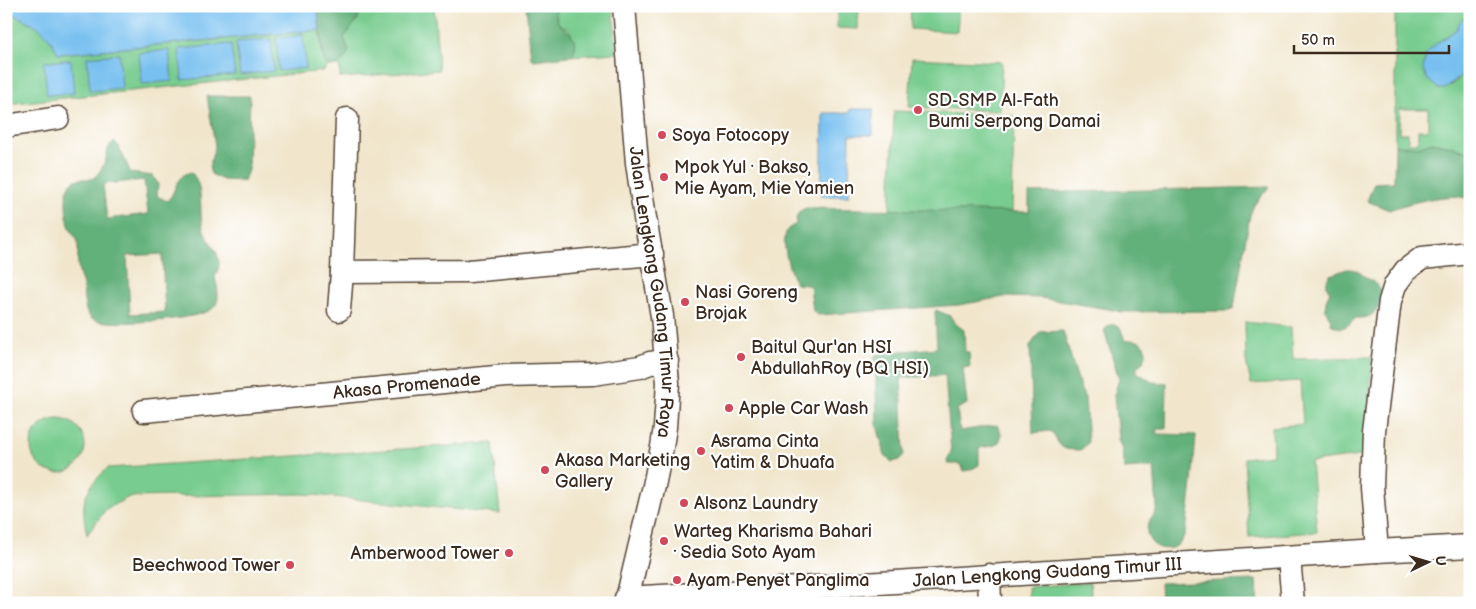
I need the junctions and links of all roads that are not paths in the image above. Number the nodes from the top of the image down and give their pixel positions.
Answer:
1 (624, 6) edge
2 (58, 118) dead end
3 (347, 119) dead end
4 (6, 126) edge
5 (1470, 253) edge
6 (652, 254) junction
7 (342, 272) junction
8 (339, 310) dead end
9 (667, 361) junction
10 (144, 411) dead end
11 (1470, 546) edge
12 (1377, 551) junction
13 (1289, 557) junction
14 (989, 575) junction
15 (626, 600) edge
16 (990, 603) edge
17 (1293, 603) edge

1 - 6 street, Jalan Lengkong Gudang Timur Raya
2 - 4 street
3 - 7 street
5 - 12 street
6 - 7 street
6 - 9 street, Jalan Lengkong Gudang Timur Raya
7 - 8 street
9 - 10 street, Akasa Promenade
9 - 15 street, Jalan Lengkong Gudang Timur Raya
11 - 12 street, Jalan Lengkong Gudang Timur III
12 - 13 street, Jalan Lengkong Gudang Timur III
13 - 14 street, Jalan Lengkong Gudang Timur III
13 - 17 street
14 - 15 street, Jalan Lengkong Gudang Timur III
14 - 16 street

